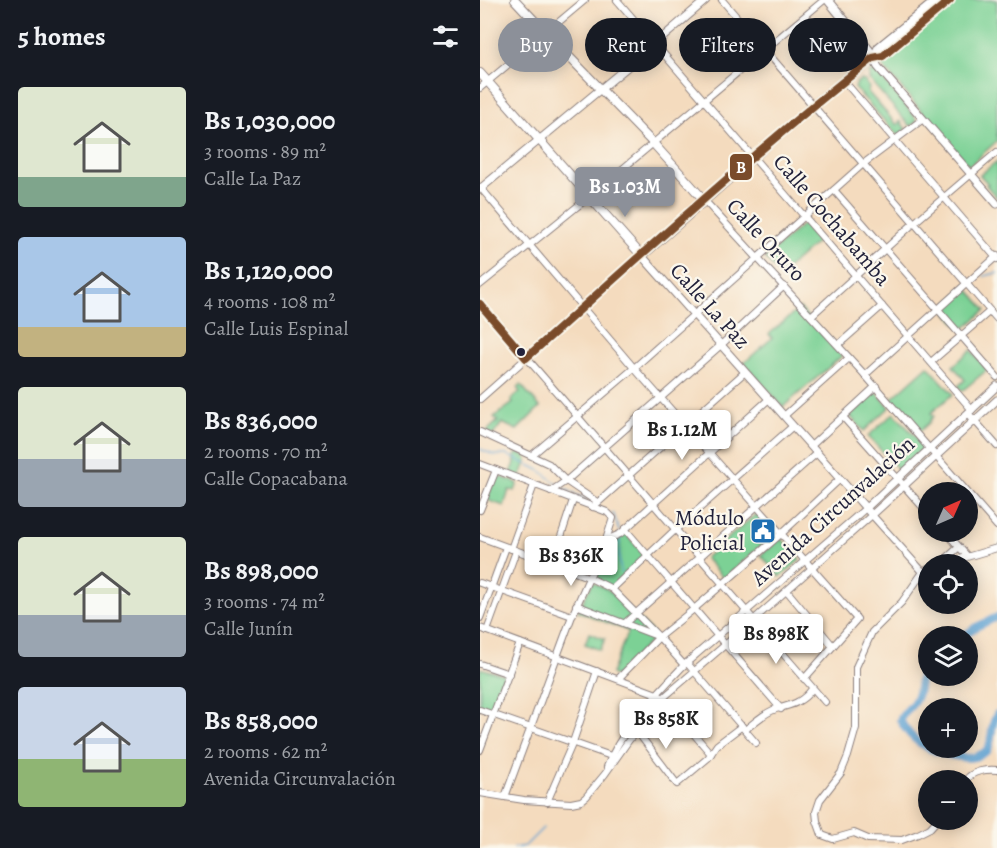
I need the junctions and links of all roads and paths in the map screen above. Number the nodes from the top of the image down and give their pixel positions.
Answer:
1 (515, 0) edge
2 (585, 0) edge
3 (617, 0) edge
4 (705, 0) edge
5 (722, 0) edge
6 (826, 0) edge
7 (950, 0) edge
8 (936, 3) edge
9 (532, 18) edge
10 (564, 18) edge
11 (633, 18) edge
12 (738, 18) edge
13 (667, 33) edge
14 (776, 40) edge
15 (667, 58) edge
16 (873, 58) junction
17 (573, 60) edge
18 (776, 62) edge
19 (500, 72) edge
20 (621, 72) edge
21 (738, 72) edge
22 (480, 73) edge
23 (844, 81) junction
24 (484, 85) edge
25 (601, 89) junction
26 (703, 101) junction
27 (813, 105) junction
28 (923, 119) junction
29 (538, 140) junction
30 (895, 140) junction
31 (653, 143) junction
32 (997, 152) edge
33 (753, 157) junction
34 (863, 164) junction
35 (972, 174) junction
36 (480, 188) edge
37 (834, 190) junction
38 (590, 197) junction
39 (944, 198) junction
40 (704, 200) junction
41 (997, 204) edge
42 (805, 216) junction
43 (914, 223) junction
44 (530, 246) junction
45 (885, 249) junction
46 (642, 256) junction
47 (996, 257) edge
48 (758, 258) junction
49 (856, 275) junction
50 (966, 284) junction
51 (480, 285) edge
52 (784, 286) junction
53 (480, 304) edge
54 (882, 306) junction
55 (582, 308) junction
56 (938, 309) junction
57 (990, 311) junction
58 (694, 314) junction
59 (811, 316) junction
60 (997, 320) edge
61 (908, 336) junction
62 (961, 336) junction
63 (721, 345) junction
64 (837, 345) junction
65 (526, 358) junction
66 (849, 358) junction
67 (930, 362) junction
68 (634, 368) junction
69 (745, 372) junction
70 (866, 375) junction
71 (997, 376) edge
72 (876, 386) junction
73 (997, 386) edge
74 (660, 398) junction
75 (480, 399) edge
76 (769, 399) junction
77 (997, 400) edge
78 (970, 412) junction
79 (578, 417) junction
80 (784, 417) junction
81 (843, 417) junction
82 (975, 421) junction
83 (684, 426) junction
84 (793, 426) junction
85 (480, 432) edge
86 (811, 446) junction
87 (997, 446) edge
88 (603, 447) junction
89 (930, 448) junction
90 (709, 453) junction
91 (817, 453) junction
92 (532, 455) junction
93 (936, 456) junction
94 (480, 464) edge
95 (496, 470) junction
96 (628, 476) junction
97 (898, 478) junction
98 (840, 479) junction
99 (732, 480) junction
100 (566, 481) junction
101 (534, 485) junction
102 (905, 486) junction
103 (551, 491) junction
104 (573, 500) junction
105 (918, 501) edge
106 (652, 504) junction
107 (595, 505) junction
108 (756, 507) junction
109 (866, 508) junction
110 (480, 510) edge
111 (872, 515) junction
112 (997, 526) edge
113 (625, 529) junction
114 (675, 530) junction
115 (781, 534) junction
116 (480, 537) edge
117 (606, 540) junction
118 (955, 542) edge
119 (959, 547) junction
120 (997, 548) edge
121 (511, 549) junction
122 (952, 554) edge
123 (965, 554) edge
124 (974, 554) edge
125 (647, 555) junction
126 (699, 558) junction
127 (804, 561) junction
128 (918, 562) edge
129 (552, 564) junction
130 (812, 569) junction
131 (588, 578) junction
132 (918, 581) edge
133 (671, 582) junction
134 (480, 583) edge
135 (722, 585) junction
136 (491, 588) junction
137 (612, 590) junction
138 (501, 591) junction
139 (787, 591) junction
140 (576, 605) junction
141 (694, 609) junction
142 (746, 612) junction
143 (636, 614) junction
144 (572, 616) junction
145 (480, 618) edge
146 (753, 620) junction
147 (625, 623) junction
148 (482, 629) edge
149 (718, 636) junction
150 (660, 637) junction
151 (520, 643) junction
152 (725, 645) junction
153 (833, 646) junction
154 (557, 657) junction
155 (480, 664) edge
156 (685, 664) junction
157 (597, 671) junction
158 (694, 671) junction
159 (509, 674) junction
160 (618, 679) junction
161 (804, 679) junction
162 (812, 688) junction
163 (660, 696) junction
164 (825, 702) dead end
165 (781, 709) junction
166 (480, 710) edge
167 (494, 714) junction
168 (531, 727) junction
169 (743, 728) junction
170 (636, 730) junction
171 (573, 742) junction
172 (756, 743) dead end
173 (480, 750) edge
174 (711, 754) junction
175 (611, 756) junction
176 (997, 771) edge
177 (978, 772) edge
178 (604, 774) junction
179 (480, 794) edge
180 (505, 797) junction
181 (547, 802) junction
182 (926, 830) edge

1 - 9 main road, Calle Oruro
2 - 10 street
3 - 11 street, Calle Cochabamba
4 - 13 street
5 - 12 street
6 - 14 street
6 - 16 main road
7 - 8 main road
8 - 16 main road
15 - 26 street, Calle Cochabamba
16 - 23 main road
16 - 28 street
17 - 25 main road, Calle Oruro
18 - 27 street
19 - 24 street
20 - 25 street
21 - 26 street
22 - 24 main road, Calle La Paz
23 - 27 main road
23 - 30 street
24 - 29 main road, Calle La Paz
25 - 29 street
25 - 31 main road, Calle Oruro
26 - 31 street
26 - 33 street, Calle Cochabamba
27 - 33 main road
27 - 34 street
28 - 30 street
28 - 35 street
29 - 36 street
29 - 38 main road, Calle La Paz
30 - 34 street
30 - 39 street
31 - 38 street
31 - 40 main road, Calle Oruro
32 - 35 street
33 - 40 main road
33 - 42 street, Calle Cochabamba
34 - 37 street
34 - 43 street
35 - 39 street
35 - 41 street
36 - 44 street
37 - 42 street
37 - 45 street
38 - 44 street
38 - 46 main road, Calle La Paz
39 - 43 street
39 - 47 street
40 - 46 main road
40 - 48 street, Calle Oruro
42 - 48 street
42 - 49 street, Calle Cochabamba
43 - 45 street
43 - 50 street
44 - 51 street
44 - 55 street
45 - 49 street
45 - 56 street
46 - 55 street
46 - 58 street, Calle La Paz
47 - 50 street
48 - 52 street, Calle Oruro
48 - 58 street
49 - 54 street, Calle Cochabamba
49 - 59 street
50 - 56 street
50 - 57 street
52 - 59 street, Calle Oruro
52 - 63 street
53 - 65 street
54 - 61 street, Calle Cochabamba
54 - 64 street
55 - 65 street
55 - 68 street
56 - 61 street
56 - 62 street
57 - 60 street
57 - 62 street
58 - 63 street, Calle La Paz
58 - 68 street
59 - 64 street, Calle Oruro
61 - 67 street, Calle Cochabamba
61 - 70 street
62 - 67 street
62 - 71 street
63 - 69 street, Calle La Paz
63 - 74 street
64 - 66 street, Calle Oruro
65 - 75 street
65 - 79 street
66 - 70 street, Calle Oruro
66 - 80 street
67 - 78 street, Calle Cochabamba
68 - 74 street
68 - 79 street
69 - 76 street, Calle La Paz
69 - 83 street
70 - 72 street, Calle Oruro
72 - 81 street
72 - 89 street, Calle Oruro
73 - 78 street, Avenida Circunvalación
74 - 83 street
74 - 88 street
76 - 80 street, Calle La Paz
76 - 90 street
77 - 82 street, Avenida Circunvalación
78 - 82 street, Calle Cochabamba
78 - 89 street, Avenida Circunvalación
79 - 88 street
79 - 92 street
80 - 84 street, Calle La Paz
81 - 86 street
81 - 97 street
82 - 87 street, Calle Cochabamba
82 - 93 street, Avenida Circunvalación
83 - 90 street
83 - 96 street
84 - 86 street, Calle La Paz
84 - 99 street
85 - 92 street
86 - 91 street, Calle La Paz
88 - 96 street
88 - 100 street
89 - 93 street, Calle Oruro
89 - 97 street, Avenida Circunvalación
90 - 99 street
90 - 106 street
91 - 98 street, Calle La Paz
91 - 108 street
92 - 100 street
93 - 102 street, Avenida Circunvalación
93 - 112 street, Calle Oruro
94 - 95 street
95 - 101 street
95 - 110 street
96 - 106 street
96 - 107 street
97 - 102 street
97 - 109 street, Avenida Circunvalación
98 - 109 street, Calle La Paz
98 - 115 street
99 - 108 street
99 - 114 street
100 - 103 street
100 - 107 street
101 - 103 street
101 - 121 street
102 - 105 street
102 - 111 street, Avenida Circunvalación
103 - 104 street
104 - 107 street
104 - 129 street
106 - 113 street
106 - 114 street
107 - 117 street
108 - 115 street
108 - 126 street
109 - 111 street, Calle La Paz
109 - 127 street, Avenida Circunvalación
111 - 128 street
111 - 130 street, Avenida Circunvalación
113 - 117 street
113 - 125 street
114 - 125 street
114 - 126 street
115 - 127 street
115 - 135 street
116 - 121 street
117 - 131 street
118 - 119 street
119 - 122 street
119 - 123 street
120 - 124 street
121 - 129 street
121 - 136 street
121 - 138 street
125 - 133 street
125 - 137 street
126 - 133 street
126 - 135 street
127 - 130 street
127 - 142 street, Avenida Circunvalación
129 - 131 street
130 - 139 street, Avenida Circunvalación
130 - 153 street
131 - 137 street
131 - 140 street
132 - 182 street
133 - 141 street
133 - 143 street
134 - 136 street
135 - 141 street
135 - 142 street
136 - 138 street
136 - 145 street
137 - 143 street
138 - 144 street
138 - 148 street
139 - 146 street, Avenida Circunvalación
139 - 153 street
140 - 144 street
140 - 147 street
141 - 149 street
141 - 150 street
142 - 146 street
142 - 149 street, Avenida Circunvalación
143 - 147 street
143 - 150 street
144 - 154 street
146 - 152 street, Avenida Circunvalación
146 - 161 street
147 - 150 street
148 - 151 street
149 - 152 street
149 - 156 street, Avenida Circunvalación
150 - 156 street
150 - 160 street
151 - 154 street
151 - 159 street
152 - 158 street, Avenida Circunvalación
152 - 165 street
153 - 161 street
154 - 157 street
154 - 168 street
155 - 159 street
156 - 158 street
156 - 163 street, Avenida Circunvalación
157 - 160 street
157 - 171 street
158 - 163 street, Avenida Circunvalación
158 - 169 street
159 - 167 street
160 - 163 street
161 - 162 street
162 - 164 street
162 - 165 street
163 - 170 street, Avenida Circunvalación
163 - 174 street
163 - 175 street, Avenida Circunvalación
165 - 169 street
166 - 167 street
167 - 168 street
167 - 173 street
168 - 171 street
168 - 180 street
169 - 172 street
169 - 174 street
170 - 174 street
170 - 178 street, Avenida Circunvalación
171 - 175 street
171 - 181 street
175 - 178 street, Avenida Circunvalación
176 - 177 street
178 - 181 street, Avenida Circunvalación
179 - 180 street, Avenida Circunvalación
180 - 181 street, Avenida Circunvalación

